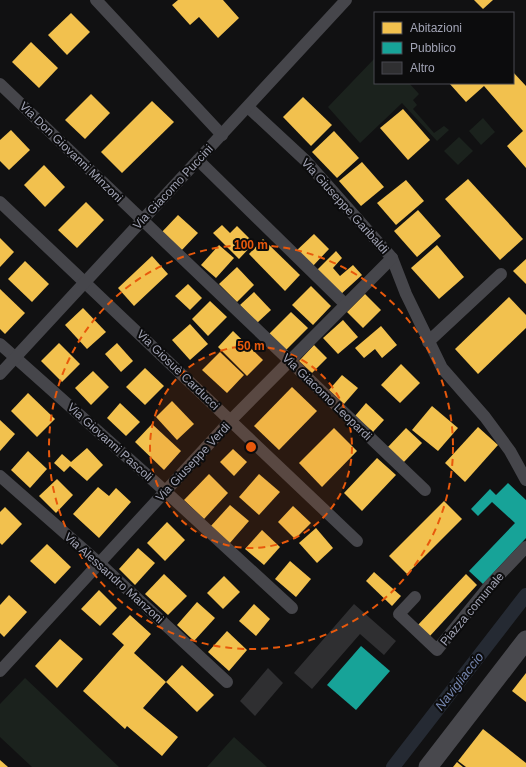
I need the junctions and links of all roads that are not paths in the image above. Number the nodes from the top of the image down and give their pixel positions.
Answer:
1 (96, 0) edge
2 (346, 0) edge
3 (0, 84) edge
4 (248, 107) junction
5 (222, 135) junction
6 (198, 160) junction
7 (0, 202) edge
8 (142, 220) junction
9 (392, 258) junction
10 (501, 274) dead end
11 (85, 282) junction
12 (345, 304) junction
13 (428, 342) junction
14 (0, 344) edge
15 (14, 358) junction
16 (289, 361) junction
17 (0, 374) edge
18 (232, 420) junction
19 (0, 476) edge
20 (526, 480) edge
21 (425, 490) dead end
22 (165, 491) junction
23 (358, 541) dead end
24 (526, 547) edge
25 (99, 563) junction
26 (415, 597) dead end
27 (292, 608) dead end
28 (526, 640) edge
29 (1, 669) edge
30 (227, 682) dead end
31 (428, 767) edge

1 - 5 street
2 - 4 street, Via Giacomo Puccini
3 - 8 street, Via Don Giovanni Minzoni
4 - 5 street, Via Giacomo Puccini
4 - 9 street, Via Giuseppe Garibaldi
5 - 6 street, Via Giacomo Puccini
6 - 8 street, Via Giacomo Puccini
6 - 12 street
7 - 11 street, Via Giosuè Carducci
8 - 11 street, Via Giacomo Puccini
8 - 16 street, Via Giacomo Leopardi
9 - 12 street, Via Giuseppe Verdi
9 - 13 street, Via Giuseppe Garibaldi
10 - 13 street
11 - 15 street, Via Giacomo Puccini
11 - 18 street, Via Giosuè Carducci
12 - 16 street, Via Giuseppe Verdi
13 - 20 street, Via Giuseppe Garibaldi
14 - 15 street, Via Giovanni Pascoli
15 - 17 street, Via Giacomo Puccini
15 - 22 street, Via Giovanni Pascoli
16 - 18 street, Via Giuseppe Verdi
16 - 21 street, Via Giacomo Leopardi
18 - 22 street, Via Giuseppe Verdi
18 - 23 street, Via Giosuè Carducci
19 - 25 street, Via Alessandro Manzoni
22 - 25 street, Via Giuseppe Verdi
22 - 27 street, Via Giovanni Pascoli
24 - 26 street, Piazza comunale
25 - 29 street, Via Giuseppe Verdi
25 - 30 street, Via Alessandro Manzoni
28 - 31 main road

